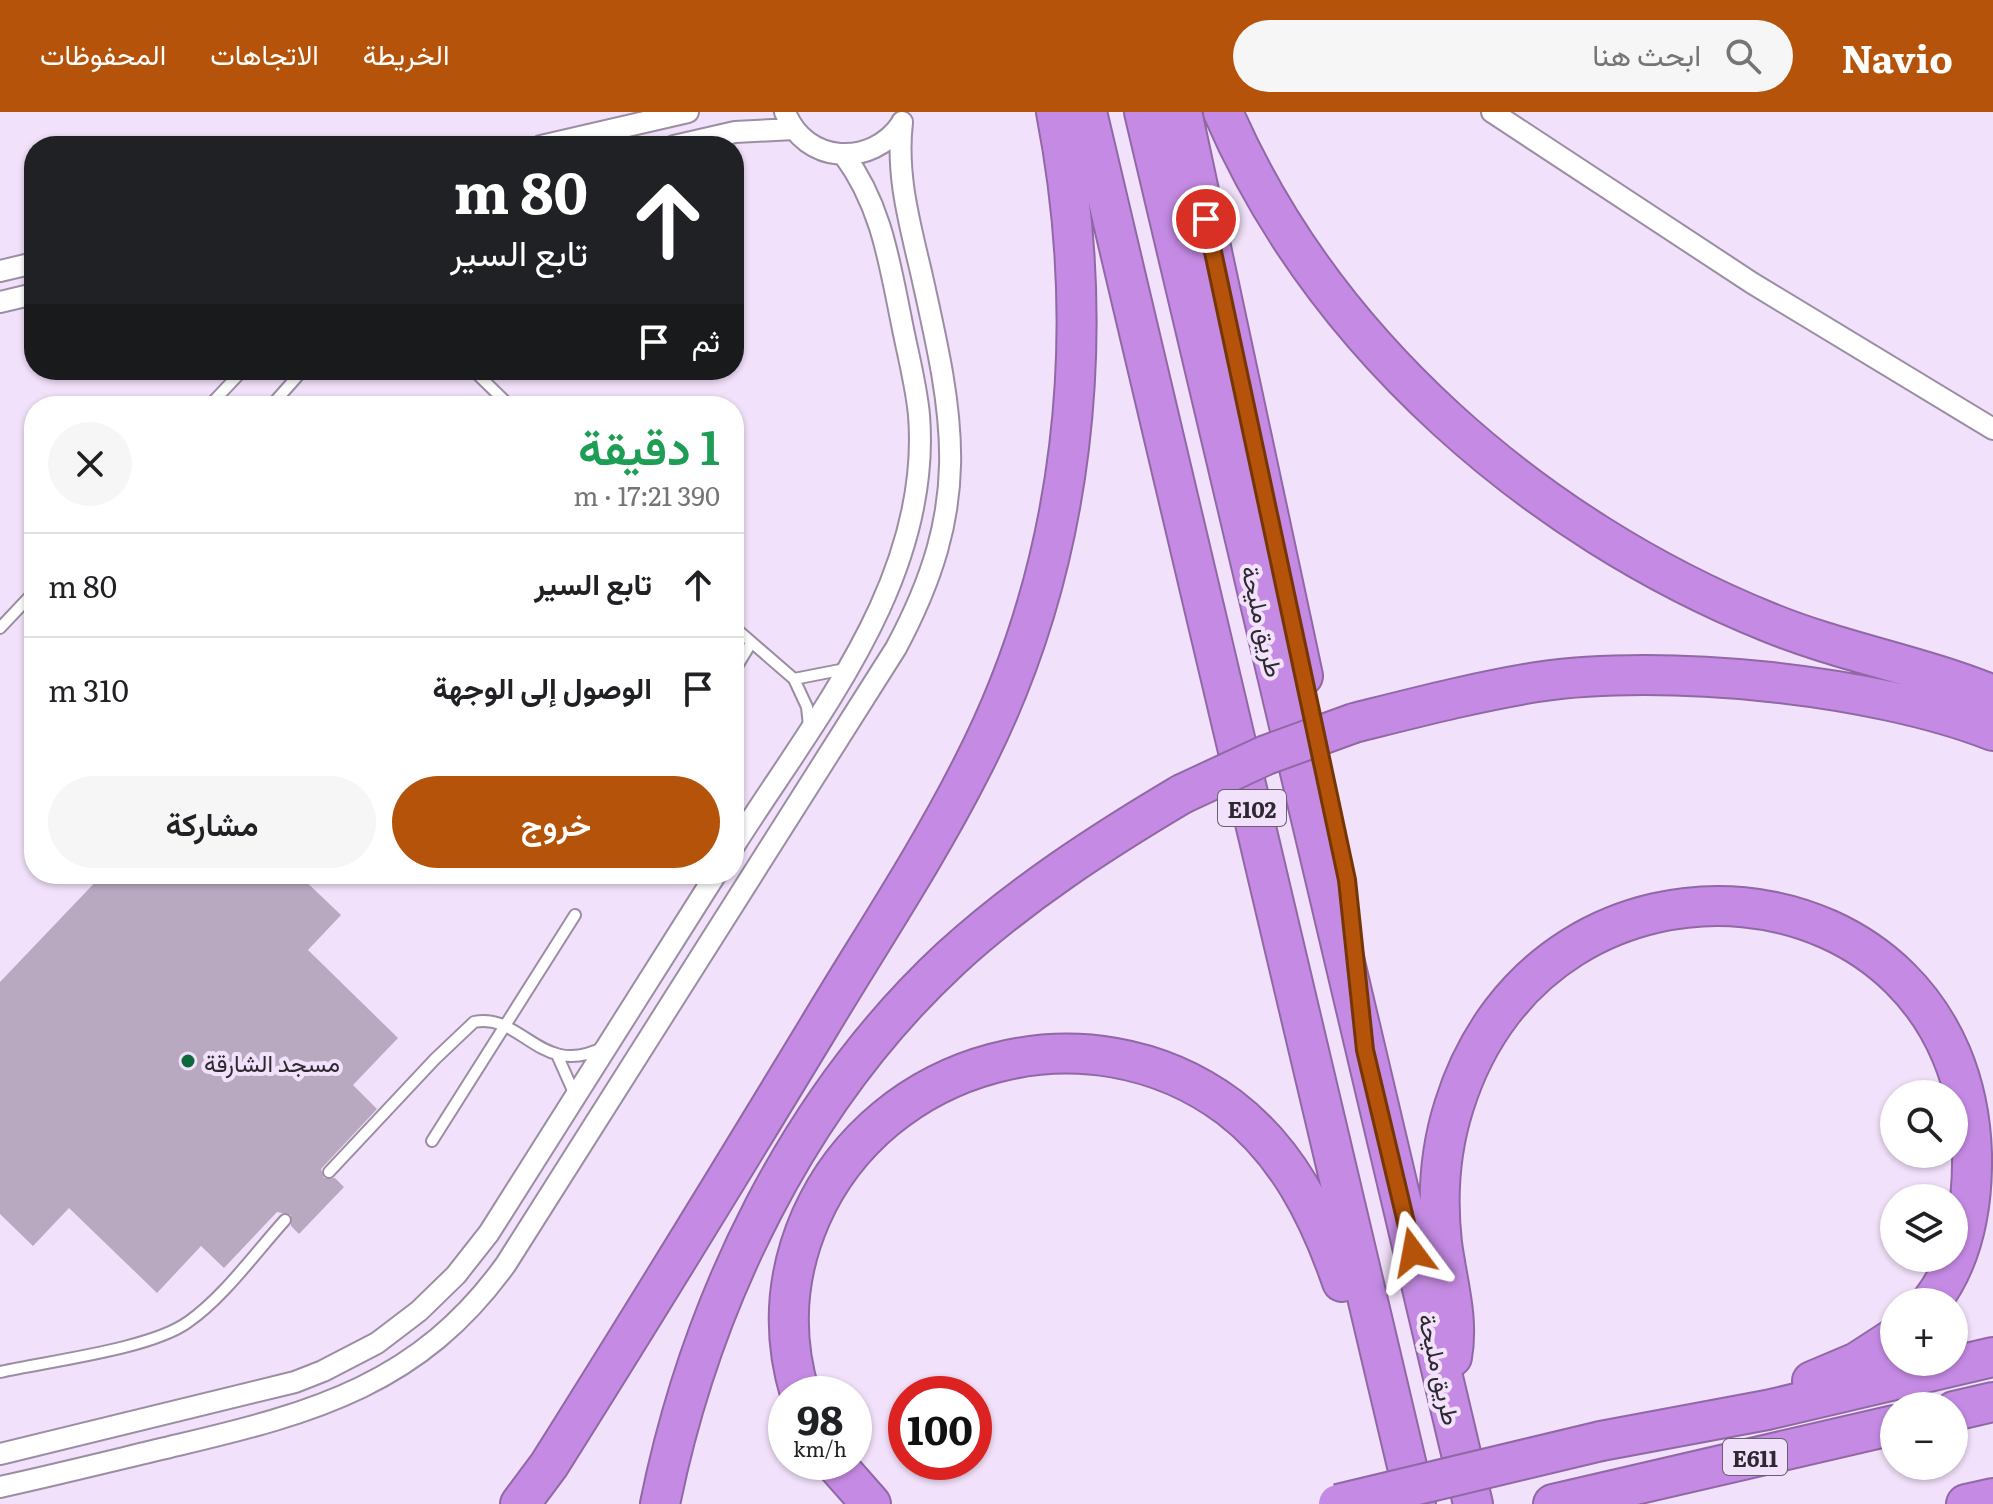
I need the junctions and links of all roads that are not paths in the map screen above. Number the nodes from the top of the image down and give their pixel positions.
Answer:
1 (688, 112) edge
2 (1056, 112) edge
3 (1087, 112) edge
4 (1144, 112) edge
5 (1182, 112) edge
6 (1223, 112) edge
7 (1492, 112) edge
8 (904, 117) edge
9 (789, 121) edge
10 (584, 136) edge
11 (718, 136) edge
12 (844, 155) junction
13 (24, 265) edge
14 (0, 271) edge
15 (24, 296) edge
16 (0, 302) edge
17 (234, 380) edge
18 (294, 380) edge
19 (483, 380) edge
20 (218, 396) edge
21 (280, 396) edge
22 (500, 396) edge
23 (1993, 429) edge
24 (24, 603) edge
25 (0, 628) edge
26 (744, 636) edge
27 (751, 643) junction
28 (744, 655) edge
29 (847, 668) junction
30 (794, 679) junction
31 (1993, 695) edge
32 (809, 728) junction
33 (1993, 731) edge
34 (744, 830) edge
35 (710, 884) edge
36 (575, 915) dead end
37 (626, 1017) junction
38 (504, 1027) junction
39 (653, 1031) junction
40 (606, 1046) junction
41 (1365, 1050) junction
42 (558, 1057) junction
43 (571, 1103) junction
44 (595, 1123) junction
45 (432, 1141) dead end
46 (329, 1172) dead end
47 (285, 1220) dead end
48 (1938, 1288) edge
49 (1880, 1346) edge
50 (1993, 1357) edge
51 (0, 1372) edge
52 (797, 1376) edge
53 (1447, 1396) junction
54 (1993, 1402) edge
55 (1968, 1408) edge
56 (1666, 1426) junction
57 (1880, 1428) edge
58 (1402, 1443) junction
59 (4, 1453) edge
60 (850, 1480) edge
61 (6, 1486) edge
62 (1993, 1498) edge
63 (520, 1504) edge
64 (660, 1504) edge
65 (871, 1504) edge
66 (1338, 1504) edge
67 (1416, 1504) edge
68 (1473, 1504) edge
69 (1553, 1504) edge
70 (1966, 1504) edge

1 - 10 street
2 - 63 highway
3 - 58 highway, E102
4 - 41 highway, طريق مليحة / E102
5 - 41 highway
6 - 31 highway
7 - 23 street
8 - 12 street
8 - 39 street
9 - 11 street
9 - 12 street
12 - 29 street
13 - 14 street
15 - 16 street
17 - 20 lane
18 - 21 lane
19 - 22 lane
24 - 25 lane
26 - 27 lane
27 - 28 lane
27 - 30 lane
29 - 30 lane
29 - 32 street
30 - 32 lane
32 - 34 street
33 - 64 highway, bridge
35 - 37 street
36 - 38 lane
37 - 39 street
37 - 40 street
38 - 42 lane
38 - 45 lane
38 - 46 lane
39 - 44 street
40 - 42 lane
40 - 43 street
41 - 53 highway, طريق مليحة / E102
42 - 43 lane
43 - 44 street
43 - 59 street
44 - 61 street
47 - 51 lane
48 - 53 highway
49 - 56 highway
50 - 56 highway
52 - 58 highway
53 - 68 highway, طريق مليحة / E102
54 - 55 highway
56 - 66 highway, bridge
57 - 69 highway, E611
58 - 67 highway, E102
59 - 61 street
60 - 65 highway
62 - 70 highway

